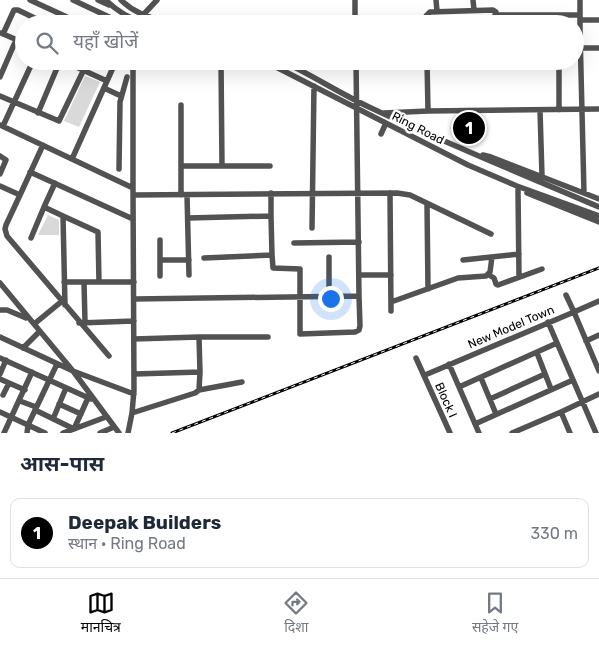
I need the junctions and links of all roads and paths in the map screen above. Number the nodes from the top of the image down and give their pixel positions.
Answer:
1 (30, 0) edge
2 (73, 0) edge
3 (98, 0) edge
4 (106, 0) edge
5 (121, 0) edge
6 (157, 0) edge
7 (355, 0) edge
8 (436, 0) edge
9 (474, 0) edge
10 (580, 0) edge
11 (111, 6) junction
12 (474, 10) junction
13 (436, 11) junction
14 (27, 15) edge
15 (62, 15) edge
16 (105, 15) edge
17 (123, 15) edge
18 (143, 15) joint
19 (356, 15) edge
20 (427, 15) edge
21 (495, 15) edge
22 (580, 15) edge
23 (584, 18) edge
24 (599, 20) edge
25 (2, 33) edge
26 (15, 40) edge
27 (15, 42) edge
28 (584, 48) edge
29 (599, 48) edge
30 (29, 70) edge
31 (58, 70) edge
32 (83, 70) joint
33 (112, 70) edge
34 (133, 70) edge
35 (221, 70) edge
36 (282, 70) edge
37 (302, 70) edge
38 (356, 70) edge
39 (427, 70) edge
40 (559, 70) edge
41 (581, 70) edge
42 (127, 77) dead end
43 (0, 78) edge
44 (107, 81) junction
45 (314, 86) junction
46 (104, 88) junction
47 (0, 96) edge
48 (121, 96) junction
49 (357, 101) junction
50 (14, 102) junction
51 (181, 105) dead end
52 (356, 108) junction
53 (582, 109) junction
54 (599, 109) edge
55 (428, 110) junction
56 (540, 110) junction
57 (559, 110) junction
58 (38, 113) junction
59 (383, 113) junction
60 (386, 123) junction
61 (1, 126) edge
62 (381, 134) dead end
63 (43, 145) junction
64 (474, 154) junction
65 (0, 156) edge
66 (72, 159) junction
67 (468, 165) junction
68 (181, 166) junction
69 (222, 166) junction
70 (270, 166) dead end
71 (119, 169) dead end
72 (30, 172) junction
73 (0, 174) edge
74 (542, 176) junction
75 (55, 183) junction
76 (0, 186) edge
77 (133, 188) junction
78 (518, 190) junction
79 (358, 192) junction
80 (390, 192) junction
81 (271, 193) junction
82 (312, 193) junction
83 (584, 193) junction
84 (184, 195) junction
85 (20, 196) junction
86 (133, 196) junction
87 (599, 199) edge
88 (427, 204) junction
89 (599, 206) edge
90 (44, 207) junction
91 (63, 216) junction
92 (271, 216) junction
93 (599, 216) edge
94 (188, 218) junction
95 (133, 219) junction
96 (599, 222) edge
97 (312, 228) dead end
98 (491, 234) dead end
99 (31, 238) dead end
100 (160, 240) dead end
101 (359, 242) junction
102 (294, 243) dead end
103 (519, 254) junction
104 (272, 255) junction
105 (329, 257) dead end
106 (492, 257) junction
107 (204, 258) dead end
108 (160, 260) junction
109 (189, 260) junction
110 (463, 260) dead end
111 (542, 269) dead end
112 (189, 275) dead end
113 (359, 275) junction
114 (391, 275) junction
115 (489, 275) junction
116 (160, 276) dead end
117 (519, 277) junction
118 (0, 282) edge
119 (64, 282) junction
120 (84, 282) junction
121 (99, 282) junction
122 (134, 282) junction
123 (428, 289) junction
124 (566, 295) dead end
125 (301, 296) junction
126 (329, 296) junction
127 (359, 296) junction
128 (134, 299) junction
129 (599, 301) edge
130 (391, 302) junction
131 (63, 303) junction
132 (0, 310) edge
133 (392, 311) dead end
134 (574, 312) junction
135 (28, 318) junction
136 (134, 321) junction
137 (82, 322) junction
138 (548, 322) junction
139 (34, 324) junction
140 (40, 331) junction
141 (599, 335) edge
142 (0, 337) edge
143 (268, 337) dead end
144 (134, 338) junction
145 (199, 338) junction
146 (586, 341) junction
147 (558, 343) junction
148 (24, 348) junction
149 (536, 353) junction
150 (109, 356) dead end
151 (416, 358) dead end
152 (3, 359) edge
153 (57, 364) junction
154 (449, 364) junction
155 (73, 371) junction
156 (599, 371) edge
157 (32, 372) junction
158 (200, 372) junction
159 (0, 374) edge
160 (134, 374) junction
161 (545, 374) junction
162 (425, 375) junction
163 (0, 378) edge
164 (481, 378) junction
165 (49, 380) junction
166 (573, 380) junction
167 (242, 382) dead end
168 (9, 383) junction
169 (66, 388) junction
170 (459, 388) junction
171 (551, 389) junction
172 (25, 390) junction
173 (199, 390) junction
174 (134, 394) junction
175 (599, 394) edge
176 (2, 395) edge
177 (91, 399) junction
178 (490, 399) junction
179 (20, 400) junction
180 (583, 402) junction
181 (0, 403) edge
182 (59, 404) junction
183 (35, 409) junction
184 (0, 412) edge
185 (561, 412) junction
186 (132, 413) junction
187 (81, 414) junction
188 (496, 414) junction
189 (106, 417) junction
190 (12, 418) junction
191 (53, 419) junction
192 (475, 424) junction
193 (28, 425) junction
194 (114, 427) junction
195 (74, 429) junction
196 (2, 433) edge
197 (27, 433) edge
198 (45, 433) edge
199 (63, 433) edge
200 (100, 433) edge
201 (119, 433) edge
202 (128, 433) edge
203 (450, 433) edge
204 (479, 433) edge
205 (512, 433) edge
206 (570, 433) edge
207 (596, 433) edge

1 - 15 street
2 - 16 street
3 - 11 street
4 - 11 street
5 - 18 street
6 - 18 street
7 - 19 street
8 - 13 street
9 - 12 street
10 - 22 street
11 - 17 street
12 - 13 street
12 - 21 street
13 - 20 street
14 - 25 street
23 - 24 street
25 - 26 street
27 - 43 street
28 - 29 street
30 - 50 street
31 - 58 street
32 - 44 street
32 - 58 street
33 - 44 street
34 - 77 street
35 - 69 street
36 - 45 street, Ring Road
37 - 49 street, Ring Road
38 - 49 street
39 - 55 street
40 - 57 street
41 - 53 street
42 - 48 street
44 - 46 street
45 - 52 street, Ring Road
45 - 82 street
46 - 48 street
46 - 66 street
47 - 50 street
48 - 71 street
49 - 52 street
49 - 59 street, Ring Road
50 - 58 street
50 - 61 street
51 - 68 street
52 - 60 street, Ring Road
52 - 79 street
53 - 54 street
53 - 57 street
53 - 83 street
55 - 56 street
55 - 59 street
56 - 57 street
56 - 74 street
59 - 64 street, Ring Road
60 - 62 street
60 - 67 street, Ring Road
61 - 63 street
63 - 66 street
63 - 72 street
64 - 74 street
64 - 89 street, Ring Road
65 - 73 street
66 - 77 street
67 - 78 street
67 - 93 street, Ring Road
68 - 69 street
68 - 84 street
69 - 70 street
72 - 75 street
72 - 85 street
74 - 83 street
75 - 90 street
75 - 95 street
76 - 85 street
77 - 86 street
78 - 96 street
78 - 103 street
79 - 80 street
79 - 82 street
79 - 101 street
80 - 88 street
80 - 114 street
81 - 82 street
81 - 84 street
81 - 92 street
82 - 97 street
83 - 87 street
84 - 86 street
84 - 94 street
85 - 131 street
86 - 95 street
88 - 98 street
88 - 123 street
90 - 91 street
90 - 99 street
91 - 119 street
91 - 121 street
92 - 94 street
92 - 104 street
94 - 109 street
95 - 122 street
100 - 108 street
101 - 102 street
101 - 113 street
103 - 106 street
103 - 117 street
104 - 107 street
104 - 125 street
105 - 126 street
106 - 110 street
106 - 115 street
108 - 109 street
108 - 116 street
109 - 112 street
111 - 117 street
113 - 114 street
113 - 127 street
114 - 130 street
115 - 117 street
115 - 123 street
118 - 135 street
119 - 120 street
119 - 131 street
120 - 121 street
120 - 137 street
121 - 122 street
122 - 128 street
123 - 130 street
124 - 134 street
125 - 126 street
125 - 127 street
125 - 128 street
126 - 127 street
128 - 136 street
129 - 134 street
130 - 133 street
131 - 137 street
131 - 139 street
132 - 135 street
134 - 138 street, New Model Town
134 - 146 street, New Model Town
135 - 139 street
136 - 137 street
136 - 144 street
137 - 150 street
138 - 147 street
138 - 154 street, New Model Town
139 - 140 street
140 - 148 street
140 - 155 street
141 - 146 street
142 - 148 street
143 - 145 street
144 - 145 street
144 - 160 street
145 - 158 street
146 - 156 street, New Model Town
147 - 149 street
147 - 166 street
148 - 153 street
149 - 161 street
149 - 164 street
151 - 162 street, Block I
152 - 157 street
152 - 159 street
153 - 155 street
153 - 165 street
154 - 162 street, New Model Town
154 - 170 street
155 - 174 street
155 - 177 street
157 - 165 street
157 - 172 street
158 - 160 street
158 - 173 street
160 - 174 street
161 - 171 street
161 - 178 street
162 - 203 street, Block I
163 - 168 street
164 - 170 street
164 - 178 street
165 - 169 street
165 - 183 street
166 - 171 street
166 - 180 street
167 - 173 street
168 - 172 street
168 - 176 street
169 - 177 street
169 - 182 street
170 - 192 street
171 - 188 street
172 - 179 street
173 - 186 street
174 - 186 street
175 - 180 street
176 - 181 street
177 - 187 street
177 - 189 street
178 - 188 street
179 - 183 street
179 - 190 street
180 - 185 street
180 - 207 street
182 - 187 street
182 - 191 street
183 - 191 street
183 - 193 street
184 - 190 street
185 - 205 street
185 - 206 street
186 - 202 street
187 - 195 street
188 - 192 street
189 - 194 street
189 - 195 street
190 - 193 street
190 - 196 street
191 - 195 street
192 - 204 street
193 - 197 street
193 - 198 street
194 - 200 street
194 - 201 street
195 - 199 street

